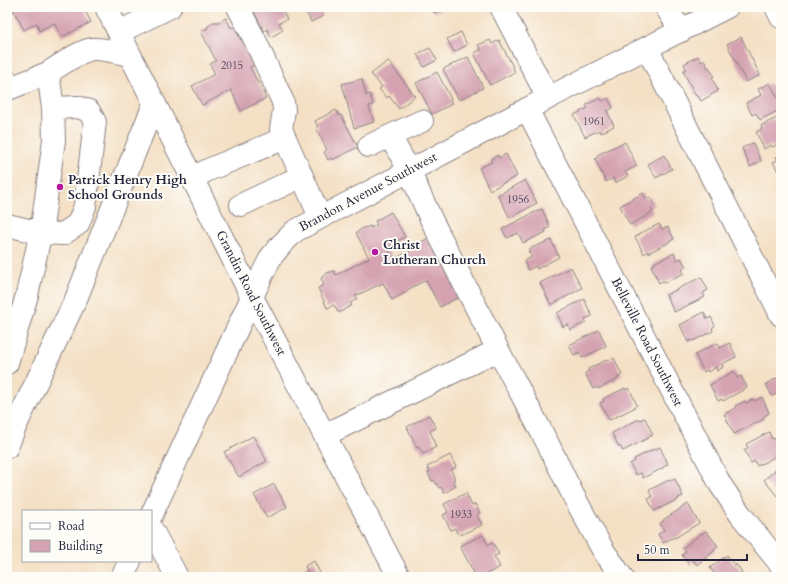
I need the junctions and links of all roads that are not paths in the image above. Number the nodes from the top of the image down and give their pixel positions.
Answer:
1 (170, 7) edge
2 (238, 7) edge
3 (501, 7) edge
4 (666, 7) edge
5 (727, 7) edge
6 (776, 7) edge
7 (781, 17) edge
8 (112, 19) edge
9 (680, 31) junction
10 (647, 48) junction
11 (92, 49) junction
12 (130, 55) junction
13 (48, 73) junction
14 (7, 81) edge
15 (548, 98) junction
16 (154, 104) junction
17 (53, 108) junction
18 (527, 109) junction
19 (422, 121) dead end
20 (390, 136) junction
21 (284, 138) junction
22 (369, 146) dead end
23 (409, 170) junction
24 (302, 176) junction
25 (192, 178) junction
26 (241, 205) dead end
27 (320, 218) junction
28 (7, 225) edge
29 (41, 233) junction
30 (252, 297) junction
31 (781, 315) edge
32 (498, 350) junction
33 (7, 363) edge
34 (325, 435) junction
35 (7, 447) edge
36 (152, 514) edge
37 (152, 530) edge
38 (130, 562) edge
39 (781, 565) edge
40 (122, 577) edge
41 (177, 577) edge
42 (399, 577) edge
43 (622, 577) edge

1 - 8 main road
2 - 21 main road
3 - 15 main road
4 - 9 main road
5 - 9 main road, Brandon Avenue Southwest
6 - 7 main road
8 - 11 main road
8 - 12 main road, Grandin Road Southwest
9 - 10 main road, Brandon Avenue Southwest
10 - 15 main road, Brandon Avenue Southwest
10 - 31 main road
11 - 12 main road
11 - 13 main road
12 - 16 main road, Grandin Road Southwest
13 - 14 main road
13 - 17 main road
15 - 18 main road, Brandon Avenue Southwest
16 - 25 main road, Grandin Road Southwest
16 - 35 main road
17 - 29 main road
17 - 29 main road
18 - 23 main road, Brandon Avenue Southwest
18 - 39 main road, Belleville Road Southwest
19 - 20 main road
20 - 22 main road
20 - 23 main road
21 - 24 main road
21 - 25 main road
23 - 27 main road, Brandon Avenue Southwest
23 - 32 main road
24 - 26 main road
24 - 27 main road
25 - 30 main road, Grandin Road Southwest
27 - 30 main road, Brandon Avenue Southwest
28 - 29 main road
29 - 33 main road
30 - 34 main road, Grandin Road Southwest
30 - 36 main road, Brandon Avenue Southwest
32 - 34 main road
32 - 43 main road
34 - 42 main road, Grandin Road Southwest
37 - 41 main road
38 - 40 main road

